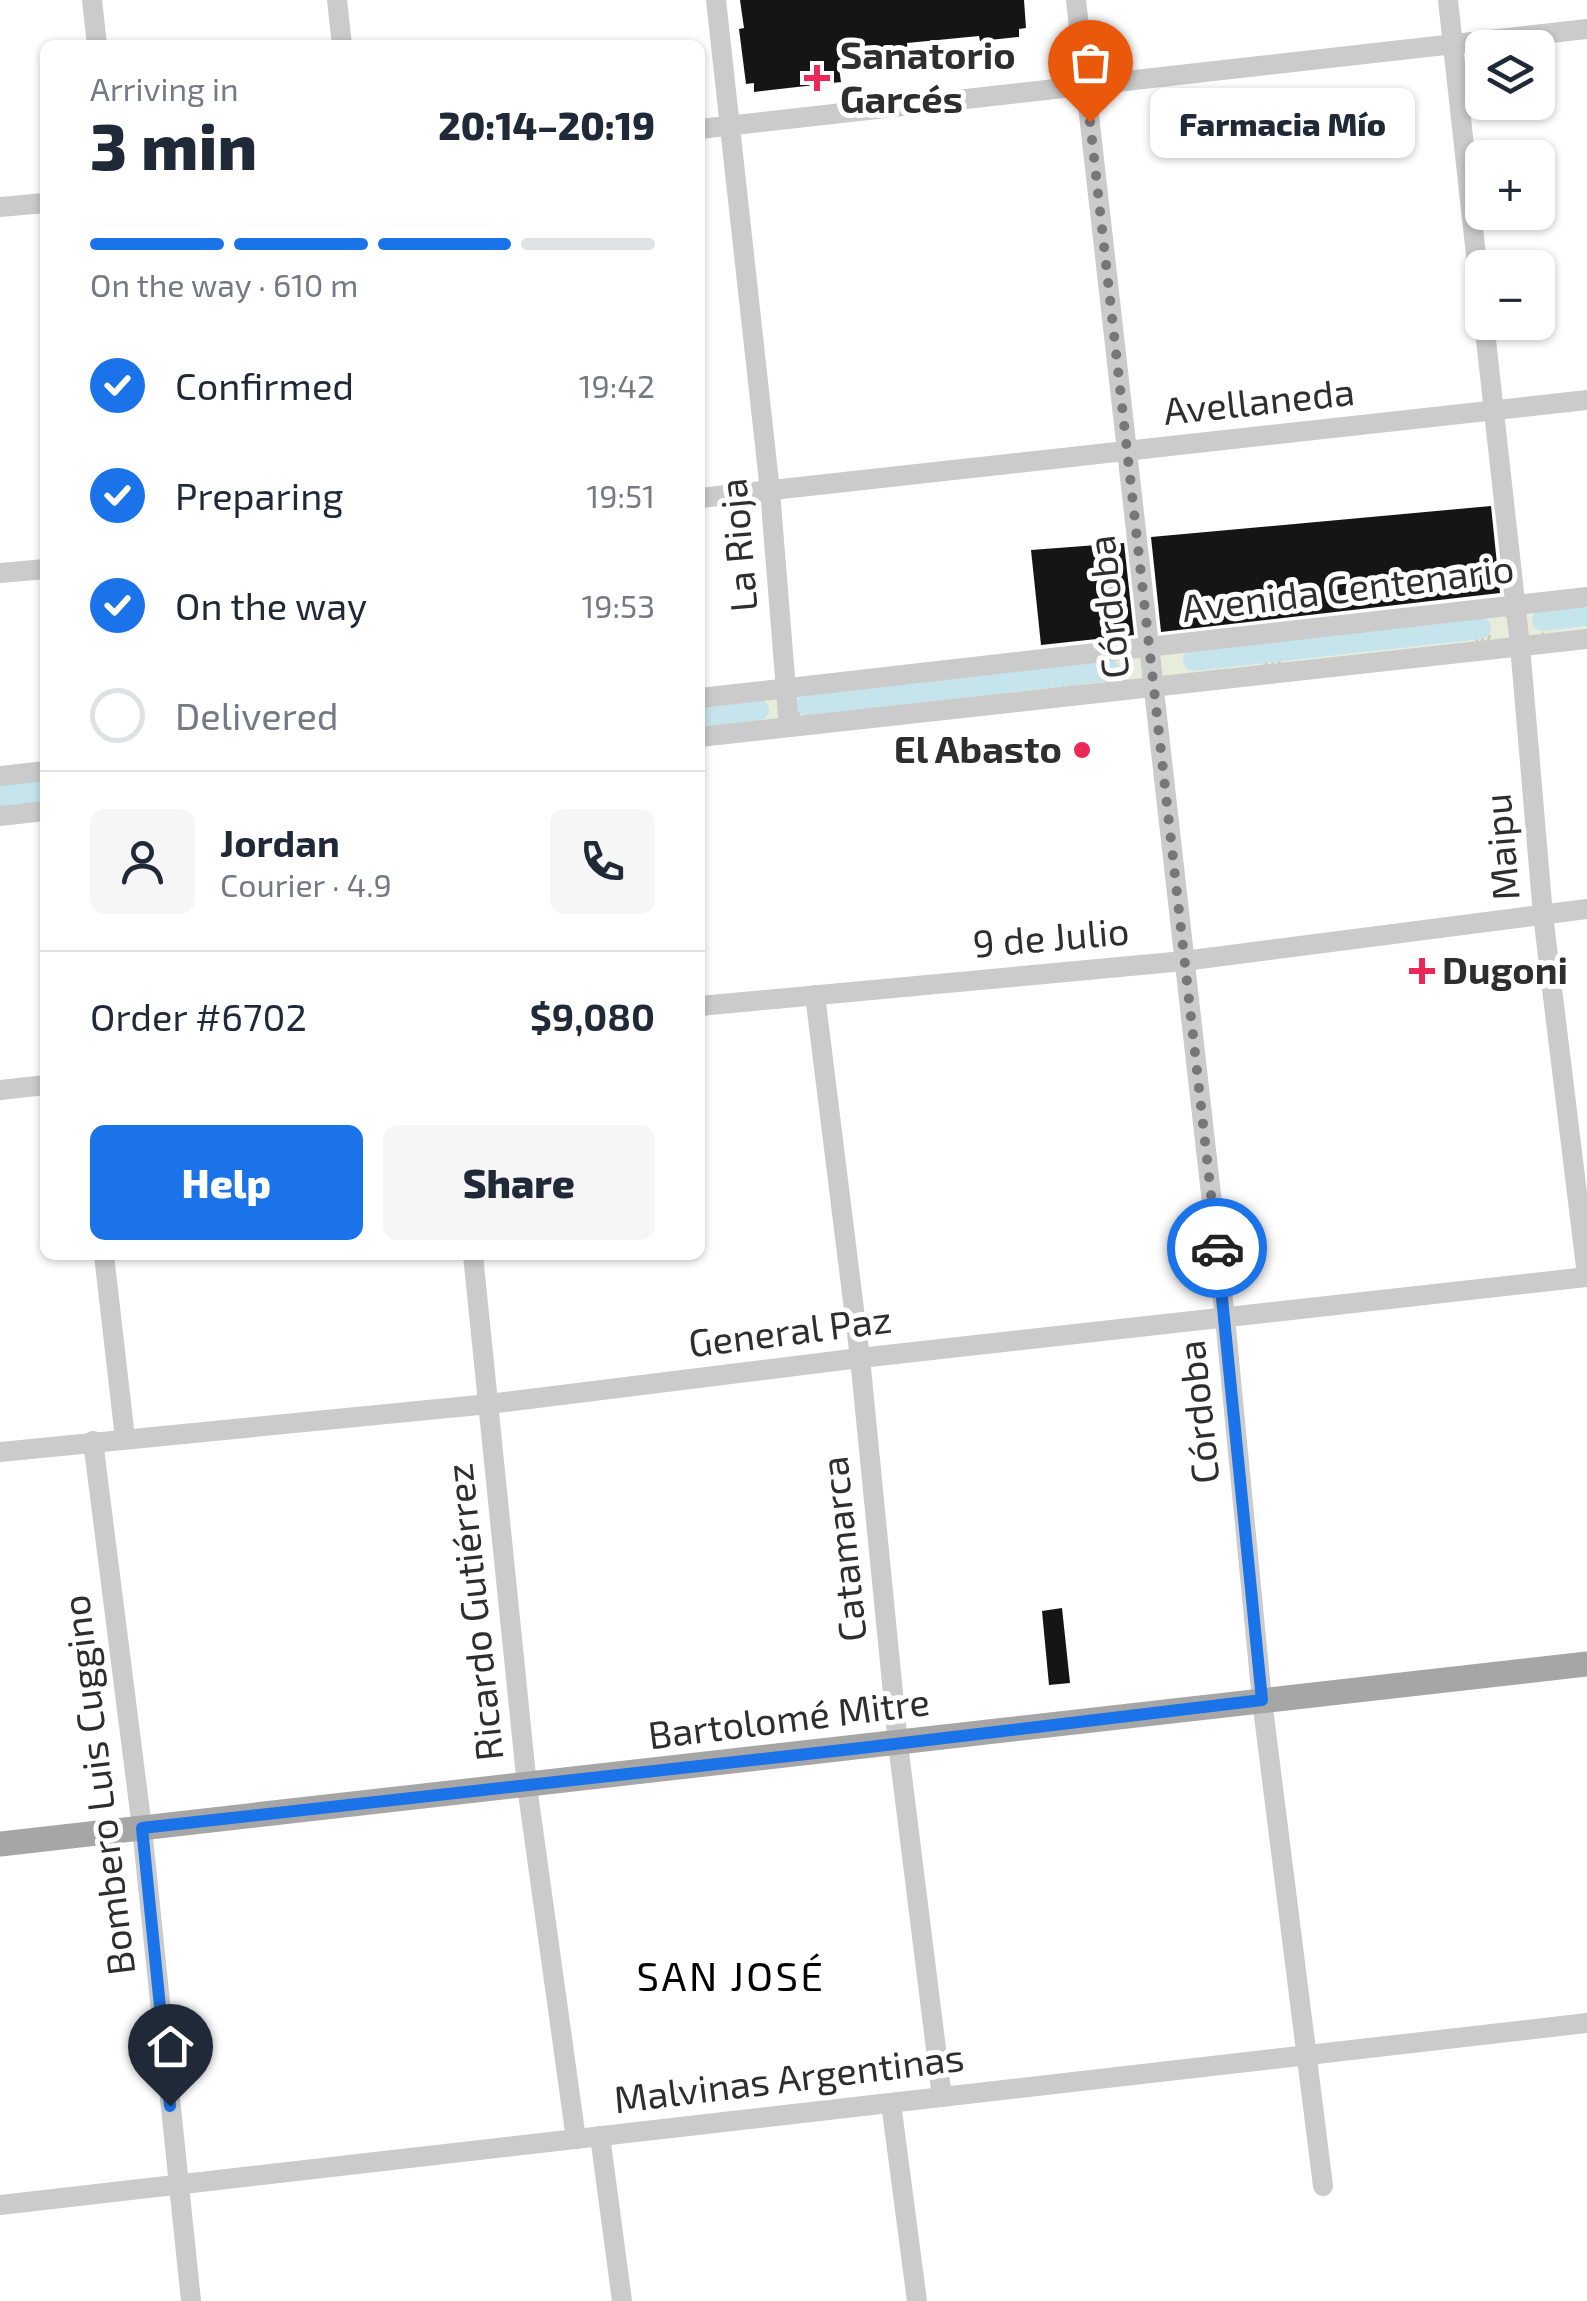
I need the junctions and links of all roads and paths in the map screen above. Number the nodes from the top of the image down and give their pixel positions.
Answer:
1 (92, 0) edge
2 (337, 0) edge
3 (716, 0) edge
4 (1076, 0) edge
5 (1448, 0) edge
6 (1587, 30) edge
7 (96, 40) edge
8 (341, 40) edge
9 (1453, 45) junction
10 (1086, 86) junction
11 (730, 126) junction
12 (705, 129) edge
13 (40, 204) edge
14 (0, 208) edge
15 (1475, 250) edge
16 (1486, 340) edge
17 (1587, 400) edge
18 (1494, 411) junction
19 (1127, 452) junction
20 (770, 491) junction
21 (705, 498) edge
22 (40, 570) edge
23 (0, 574) edge
24 (1587, 597) edge
25 (1516, 606) junction
26 (1587, 639) edge
27 (1520, 646) junction
28 (1149, 647) junction
29 (1154, 686) junction
30 (787, 688) junction
31 (705, 697) edge
32 (789, 727) junction
33 (705, 735) edge
34 (40, 772) edge
35 (0, 776) edge
36 (40, 812) edge
37 (0, 816) edge
38 (1587, 910) edge
39 (1543, 914) junction
40 (1184, 960) junction
41 (815, 994) junction
42 (705, 1005) edge
43 (40, 1086) edge
44 (0, 1090) edge
45 (105, 1260) edge
46 (474, 1260) edge
47 (1587, 1276) edge
48 (1225, 1318) junction
49 (860, 1358) junction
50 (489, 1404) junction
51 (125, 1438) junction
52 (93, 1441) junction
53 (0, 1452) edge
54 (1587, 1664) edge
55 (1262, 1700) junction
56 (898, 1744) junction
57 (527, 1786) junction
58 (142, 1828) junction
59 (0, 1844) edge
60 (1587, 2023) edge
61 (1304, 2055) junction
62 (942, 2097) junction
63 (892, 2103) junction
64 (600, 2136) junction
65 (576, 2139) junction
66 (177, 2185) junction
67 (1323, 2186) dead end
68 (0, 2205) edge
69 (191, 2301) edge
70 (622, 2301) edge
71 (917, 2301) edge

1 - 7 street
2 - 8 street
3 - 11 street, La Rioja
4 - 10 street, Córdoba
5 - 9 street
6 - 9 street
9 - 10 street
9 - 15 street
10 - 11 street
10 - 19 street, Córdoba
11 - 12 street
11 - 20 street, La Rioja
13 - 14 street
16 - 18 street, Maipu
17 - 18 street, Avellaneda
18 - 19 street, Avellaneda
18 - 25 street, Maipu
19 - 20 street, Avellaneda
19 - 28 street, Córdoba
20 - 21 street, Avellaneda
20 - 30 street, La Rioja
22 - 23 street
24 - 25 street, Avenida Centenario
25 - 27 street, Maipu
25 - 28 street, Avenida Centenario
26 - 27 street, Avenida Centenario
27 - 29 street, Avenida Centenario
27 - 39 street, Maipu
28 - 29 street, Córdoba
28 - 30 street, Avenida Centenario
29 - 32 street, Avenida Centenario
29 - 40 street, Córdoba
30 - 31 street, Avenida Centenario
30 - 32 street, La Rioja
32 - 33 street, Avenida Centenario
34 - 35 street
36 - 37 street
38 - 39 street, 9 de Julio
39 - 40 street, 9 de Julio
39 - 47 street, Maipu
40 - 41 street, 9 de Julio
40 - 48 street, Córdoba
41 - 42 street, 9 de Julio
41 - 49 street, Catamarca
43 - 44 street
45 - 51 street
46 - 50 street, Ricardo Gutiérrez
47 - 48 street, General Paz
48 - 49 street, General Paz
48 - 55 street, Córdoba
49 - 50 street, General Paz
49 - 56 street, Catamarca
50 - 51 street, General Paz
50 - 57 street, Ricardo Gutiérrez
51 - 52 street, General Paz
52 - 53 street, General Paz
52 - 58 street, Bombero Luis Cuggino
54 - 55 main road, Bartolomé Mitre
55 - 56 main road, Bartolomé Mitre
55 - 61 street, Córdoba
56 - 57 main road, Bartolomé Mitre
56 - 62 street, Catamarca
57 - 58 main road, Bartolomé Mitre
57 - 65 street, Ricardo Gutiérrez
58 - 59 main road, Bartolomé Mitre
58 - 66 street, Bombero Luis Cuggino
60 - 61 street, Malvinas Argentinas
61 - 62 street, Malvinas Argentinas
61 - 67 street, Córdoba
62 - 63 street, Malvinas Argentinas
63 - 64 street, Malvinas Argentinas
63 - 71 street
64 - 65 street, Malvinas Argentinas
64 - 70 street
65 - 66 street, Malvinas Argentinas
66 - 68 street, Malvinas Argentinas
66 - 69 street, Bombero Luis Cuggino

